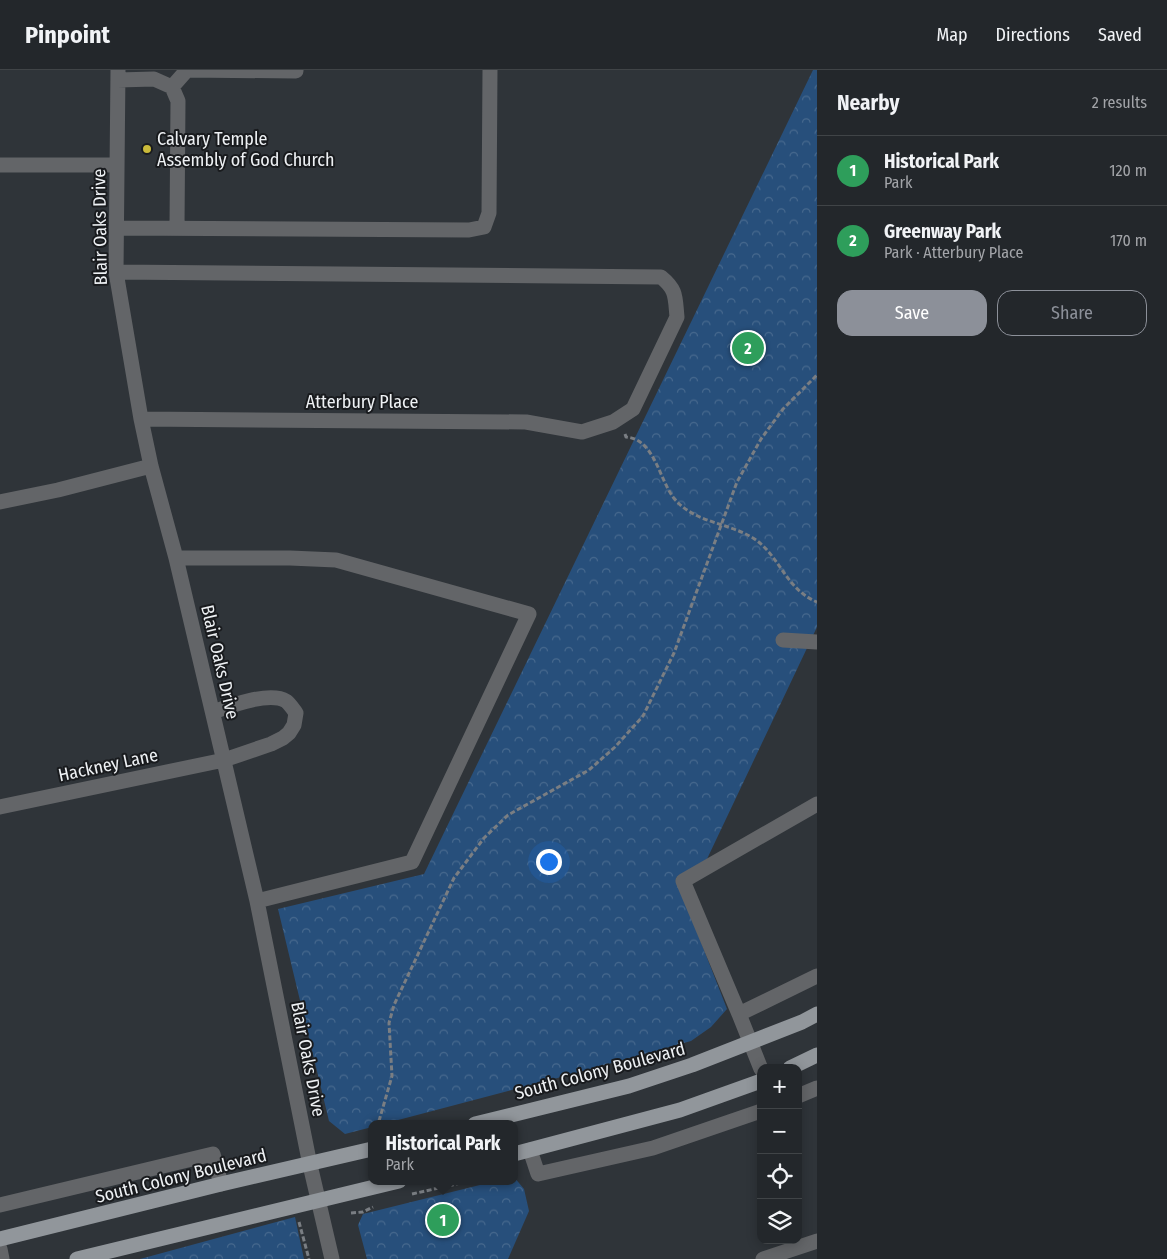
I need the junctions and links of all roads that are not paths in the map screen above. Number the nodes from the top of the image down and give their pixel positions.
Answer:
1 (296, 70) edge
2 (490, 70) edge
3 (118, 75) edge
4 (172, 86) junction
5 (0, 164) edge
6 (117, 165) junction
7 (177, 227) junction
8 (116, 228) junction
9 (116, 272) junction
10 (141, 419) junction
11 (151, 466) junction
12 (0, 502) edge
13 (176, 558) junction
14 (783, 640) dead end
15 (817, 642) edge
16 (213, 712) junction
17 (224, 760) junction
18 (817, 804) edge
19 (0, 807) edge
20 (257, 901) junction
21 (817, 976) edge
22 (739, 1014) junction
23 (817, 1014) edge
24 (750, 1043) junction
25 (817, 1055) edge
26 (759, 1064) edge
27 (798, 1064) edge
28 (757, 1082) edge
29 (817, 1088) edge
30 (802, 1094) edge
31 (757, 1112) edge
32 (491, 1120) edge
33 (368, 1150) edge
34 (530, 1150) junction
35 (518, 1153) edge
36 (310, 1165) junction
37 (221, 1184) junction
38 (382, 1185) edge
39 (318, 1200) junction
40 (0, 1205) edge
41 (0, 1239) edge
42 (817, 1240) edge
43 (0, 1249) edge
44 (2, 1259) edge
45 (77, 1259) edge
46 (332, 1259) edge
47 (763, 1259) edge

1 - 4 street
2 - 7 street
3 - 4 street
3 - 6 street, Blair Oaks Drive
4 - 7 street
5 - 6 street
6 - 8 street, Blair Oaks Drive
7 - 8 street
8 - 9 street, Blair Oaks Drive
9 - 10 street, Blair Oaks Drive
9 - 10 street, Atterbury Place
10 - 11 street, Blair Oaks Drive
11 - 12 street
11 - 13 street, Blair Oaks Drive
13 - 16 street, Blair Oaks Drive
13 - 20 street
14 - 15 street
16 - 17 street, Blair Oaks Drive
16 - 17 street, Hackney Lane
17 - 19 street, Hackney Lane
17 - 20 street, Blair Oaks Drive
18 - 22 street
20 - 36 street, Blair Oaks Drive
21 - 22 street
22 - 24 street
23 - 24 main road, South Colony Boulevard
24 - 26 street
24 - 32 main road, South Colony Boulevard
25 - 27 main road
28 - 34 main road
29 - 30 street
31 - 34 street
33 - 36 main road, South Colony Boulevard
34 - 35 main road
36 - 37 main road, South Colony Boulevard
36 - 39 street, Blair Oaks Drive
37 - 40 street
37 - 41 main road, South Colony Boulevard
38 - 39 main road
39 - 45 main road
39 - 46 street, Blair Oaks Drive
42 - 47 street
43 - 44 street

